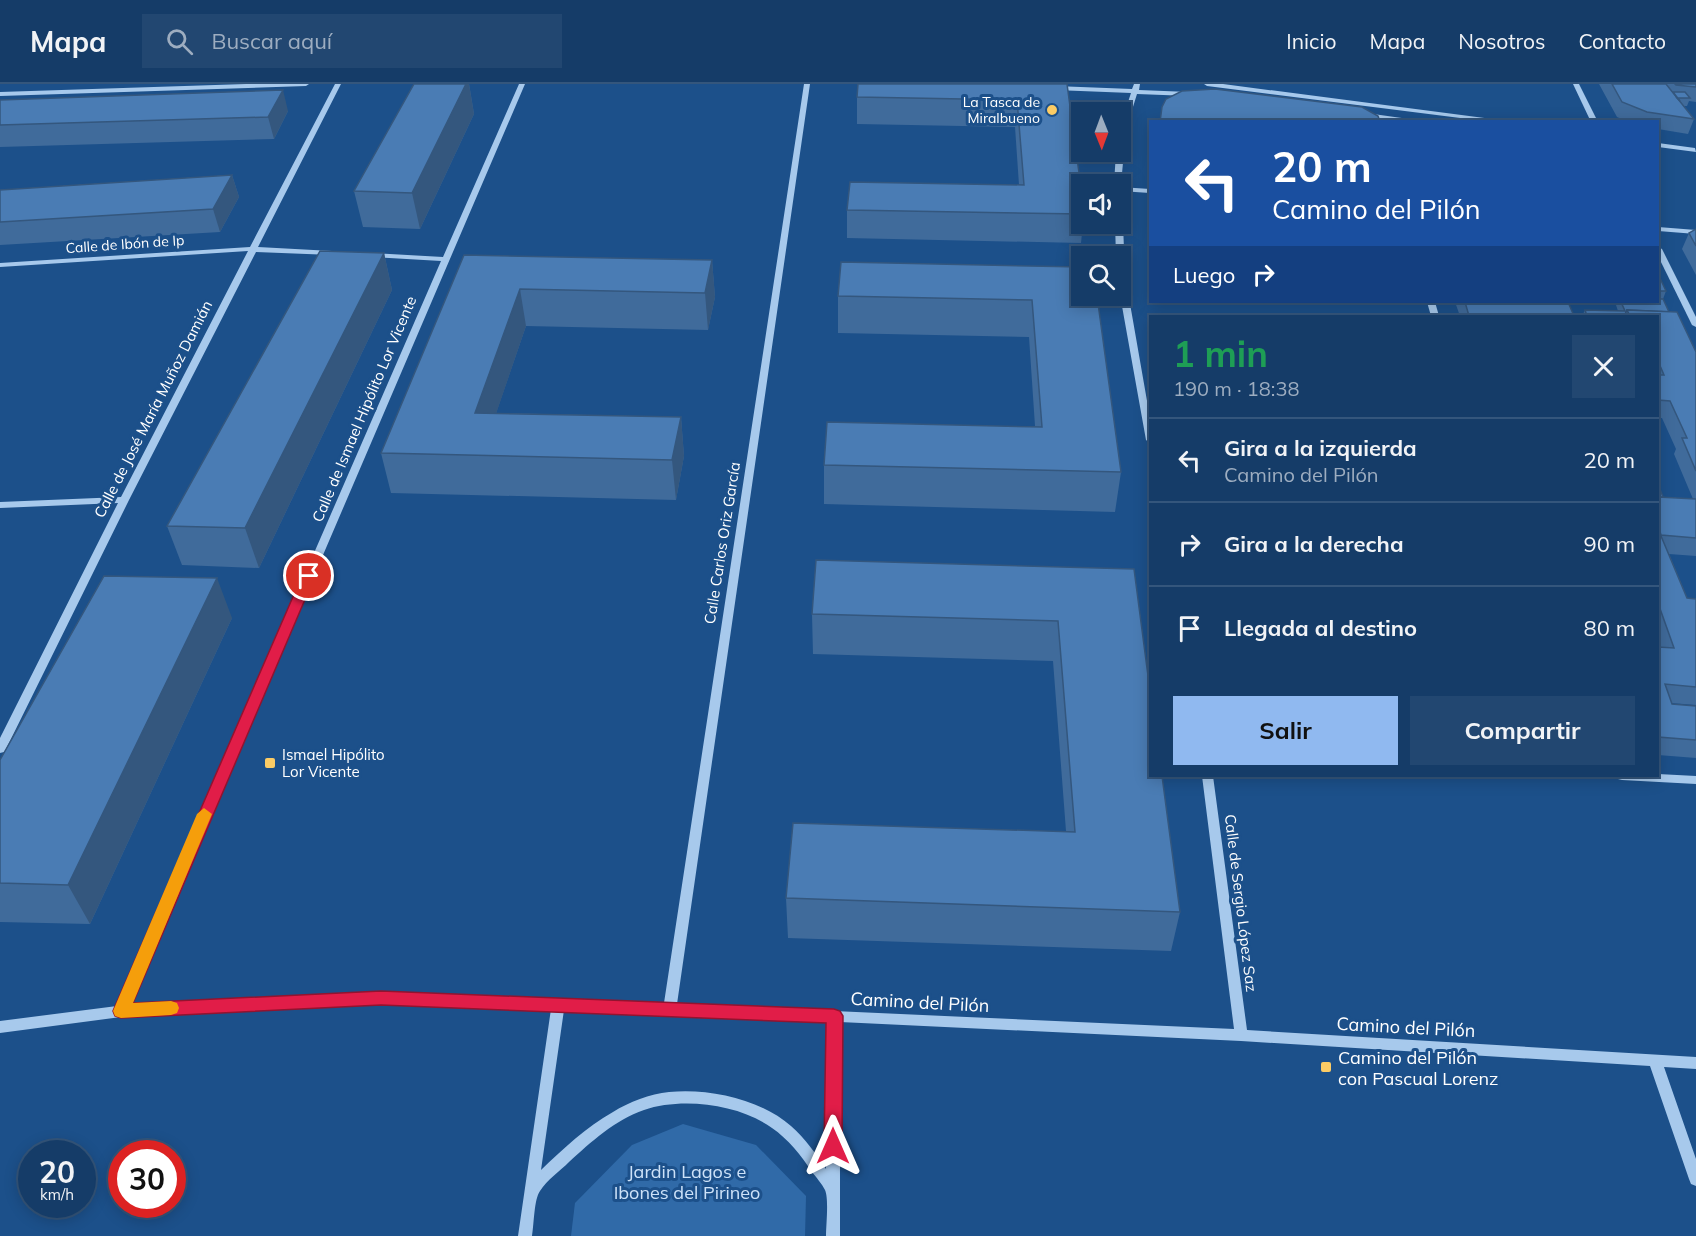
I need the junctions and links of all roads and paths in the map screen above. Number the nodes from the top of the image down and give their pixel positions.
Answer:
1 (306, 84) edge
2 (338, 84) edge
3 (522, 84) edge
4 (807, 84) edge
5 (1137, 84) edge
6 (1207, 84) edge
7 (1576, 84) edge
8 (1048, 88) edge
9 (1133, 92) junction
10 (0, 94) edge
11 (1196, 95) edge
12 (1130, 102) edge
13 (1386, 106) junction
14 (1353, 114) edge
15 (1386, 120) edge
16 (1496, 120) edge
17 (1594, 120) edge
18 (1659, 145) edge
19 (1695, 150) edge
20 (1131, 190) edge
21 (1149, 191) edge
22 (1659, 230) edge
23 (1696, 232) edge
24 (1119, 234) edge
25 (251, 249) junction
26 (1659, 251) edge
27 (342, 254) edge
28 (365, 255) edge
29 (445, 259) junction
30 (0, 265) edge
31 (1696, 326) edge
32 (1149, 434) edge
33 (124, 500) junction
34 (0, 504) edge
35 (0, 749) edge
36 (1208, 777) edge
37 (1640, 777) edge
38 (1696, 780) edge
39 (558, 1003) junction
40 (670, 1008) junction
41 (121, 1011) junction
42 (834, 1016) junction
43 (0, 1027) edge
44 (1241, 1035) junction
45 (1655, 1060) junction
46 (1696, 1063) edge
47 (1696, 1179) edge
48 (532, 1189) junction
49 (833, 1190) junction
50 (525, 1236) edge
51 (833, 1236) edge

1 - 10 street
2 - 25 street, Calle de José María Muñoz Damián
3 - 29 street, Calle de Ismael Hipólito Lor Vicente
4 - 40 street, Calle Carlos Oriz García
5 - 9 street
6 - 13 street
7 - 17 street
8 - 9 street
9 - 11 street
9 - 12 street
13 - 15 street
13 - 16 street
14 - 15 street
18 - 19 street
20 - 21 street
22 - 23 street
24 - 32 street
25 - 27 street, Calle de Ibón de Ip
25 - 30 street, Calle de Ibón de Ip
25 - 33 street, Calle de José María Muñoz Damián
26 - 31 street
28 - 29 street
29 - 41 street, Calle de Ismael Hipólito Lor Vicente
33 - 34 street
33 - 35 street, Calle de José María Muñoz Damián
36 - 44 street, Calle de Sergio López Saz
37 - 38 street
39 - 40 street, Camino del Pilón
39 - 41 street, Camino del Pilón
39 - 48 street
40 - 42 street, Camino del Pilón
41 - 43 street, Camino del Pilón
42 - 44 street, Camino del Pilón
42 - 49 street
44 - 45 street, Camino del Pilón
45 - 46 street, Camino del Pilón
45 - 47 street
48 - 49 street
48 - 50 street
49 - 51 street

